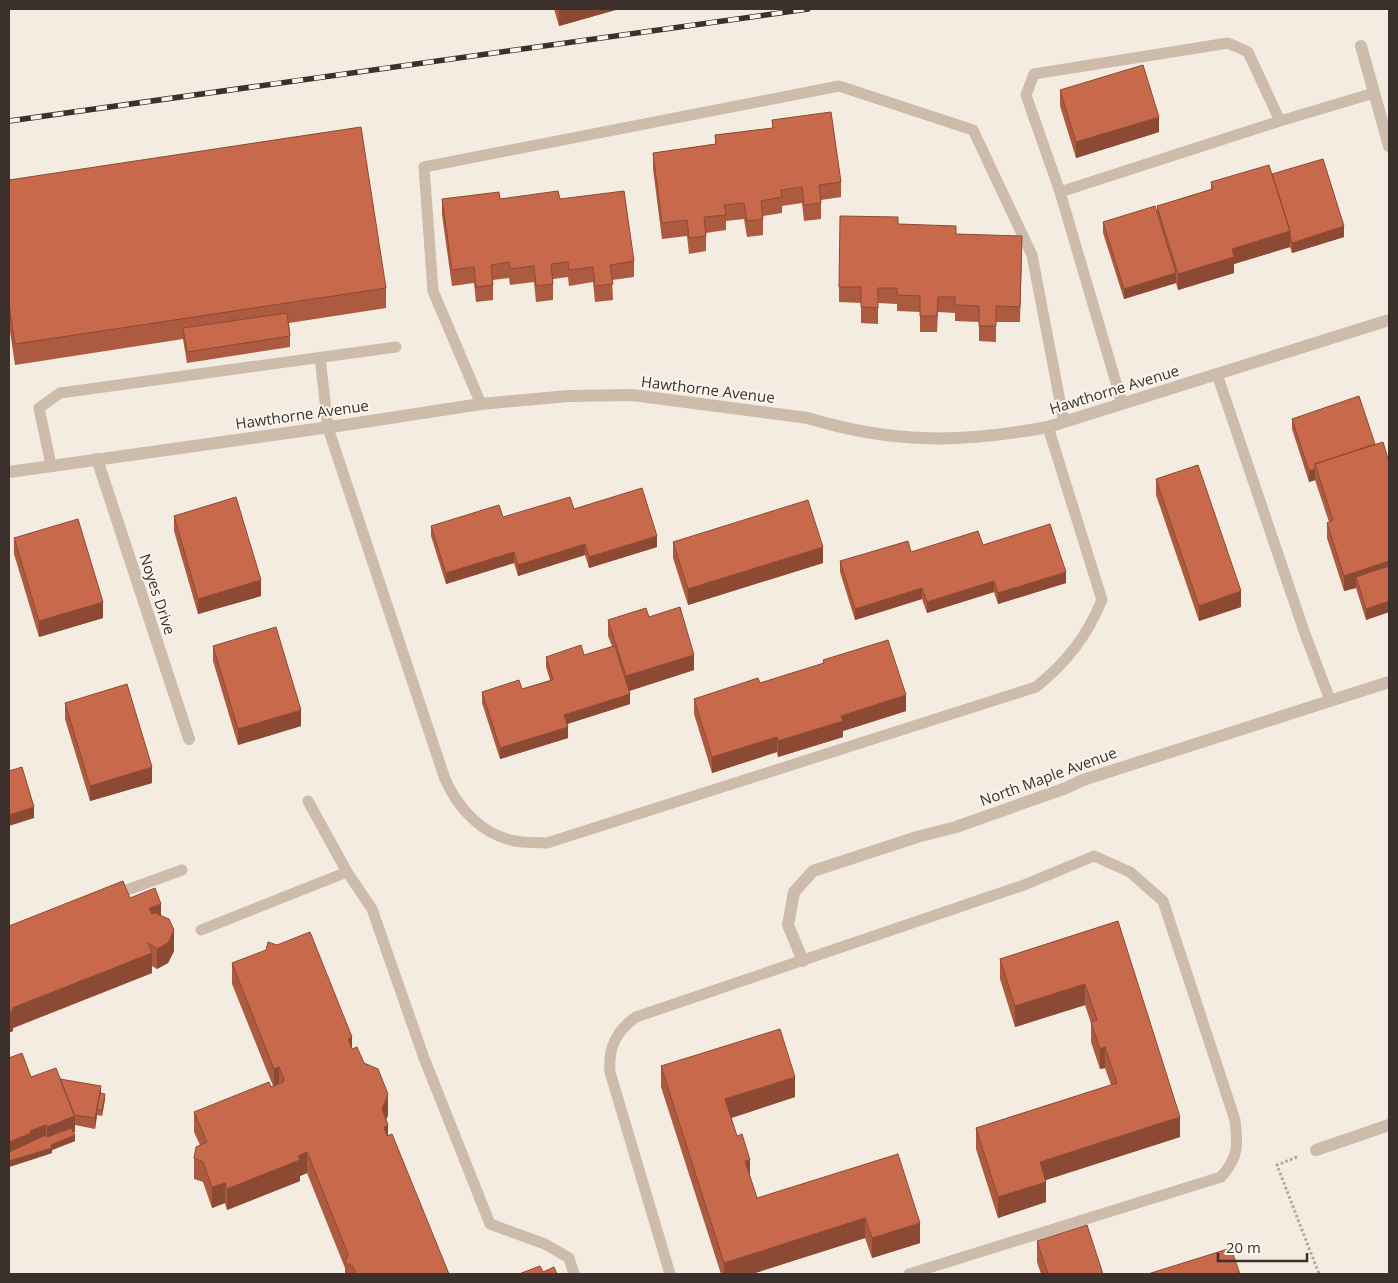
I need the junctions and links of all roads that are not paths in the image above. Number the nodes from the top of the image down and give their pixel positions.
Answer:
1 (1361, 46) dead end
2 (1374, 93) junction
3 (1280, 120) junction
4 (1389, 146) edge
5 (1060, 192) junction
6 (1389, 320) edge
7 (396, 347) dead end
8 (320, 357) junction
9 (1217, 374) junction
10 (1122, 403) junction
11 (482, 404) junction
12 (1064, 422) junction
13 (1048, 426) junction
14 (328, 428) junction
15 (97, 459) junction
16 (51, 465) junction
17 (9, 472) edge
18 (1389, 682) edge
19 (1330, 700) junction
20 (189, 739) dead end
21 (308, 801) dead end
22 (182, 870) dead end
23 (347, 872) junction
24 (100, 900) edge
25 (201, 930) dead end
26 (803, 960) junction
27 (1389, 1125) edge
28 (1316, 1150) road end
29 (574, 1274) edge
30 (670, 1274) edge
31 (909, 1274) edge

1 - 2 street
2 - 3 lane
2 - 4 street
3 - 5 lane
3 - 5 lane
5 - 10 lane
6 - 9 street, Hawthorne Avenue
7 - 8 lane
8 - 14 lane
8 - 16 lane
9 - 10 street, Hawthorne Avenue
9 - 19 lane
10 - 12 street, Hawthorne Avenue
11 - 12 lane
11 - 13 street, Hawthorne Avenue
11 - 14 street, Hawthorne Avenue
12 - 13 street, Hawthorne Avenue
13 - 14 lane
14 - 15 street, Hawthorne Avenue
15 - 16 street, Hawthorne Avenue
15 - 20 street, Noyes Drive
16 - 17 street, Hawthorne Avenue
18 - 19 street, North Maple Avenue
19 - 26 street, North Maple Avenue
21 - 23 lane
22 - 24 lane
23 - 25 lane
23 - 29 lane
26 - 30 lane
26 - 31 lane
27 - 28 street

